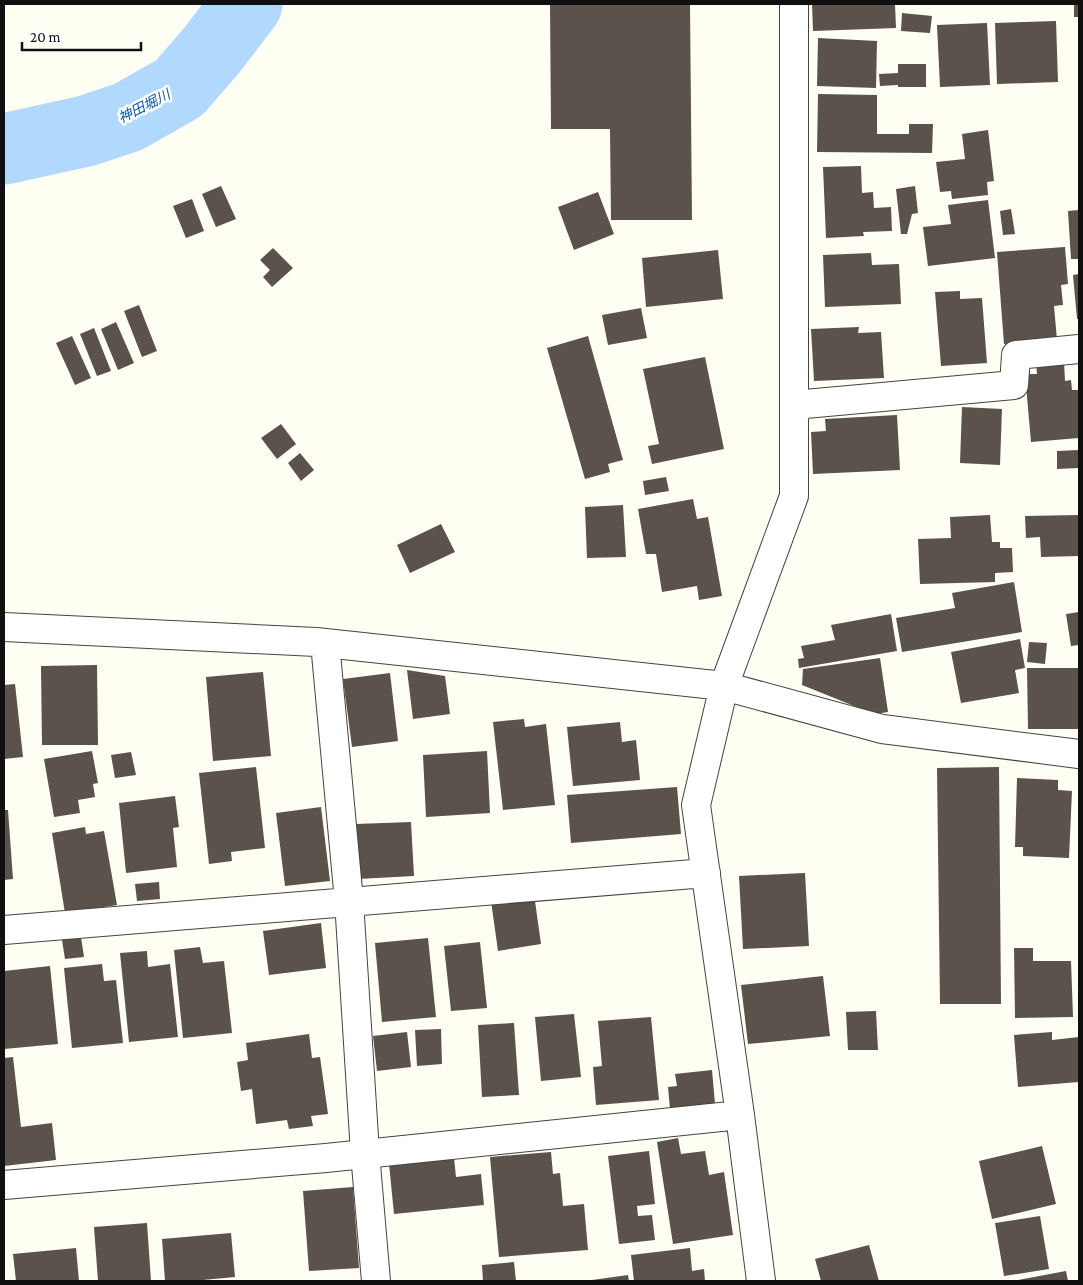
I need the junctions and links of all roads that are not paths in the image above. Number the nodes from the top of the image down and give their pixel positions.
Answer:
1 (794, 4) edge
2 (1079, 349) edge
3 (794, 405) junction
4 (4, 627) edge
5 (325, 643) junction
6 (724, 686) junction
7 (1079, 754) edge
8 (706, 873) junction
9 (349, 901) junction
10 (4, 930) edge
11 (740, 1115) junction
12 (365, 1153) junction
13 (4, 1184) edge
14 (376, 1281) edge
15 (762, 1281) edge

1 - 3 street
2 - 3 street
3 - 6 street
4 - 5 street
5 - 6 street
5 - 9 street
6 - 7 street
6 - 8 street
8 - 9 street
8 - 11 street
9 - 10 street
9 - 12 street
11 - 12 street
11 - 15 street
12 - 13 street
12 - 14 street

